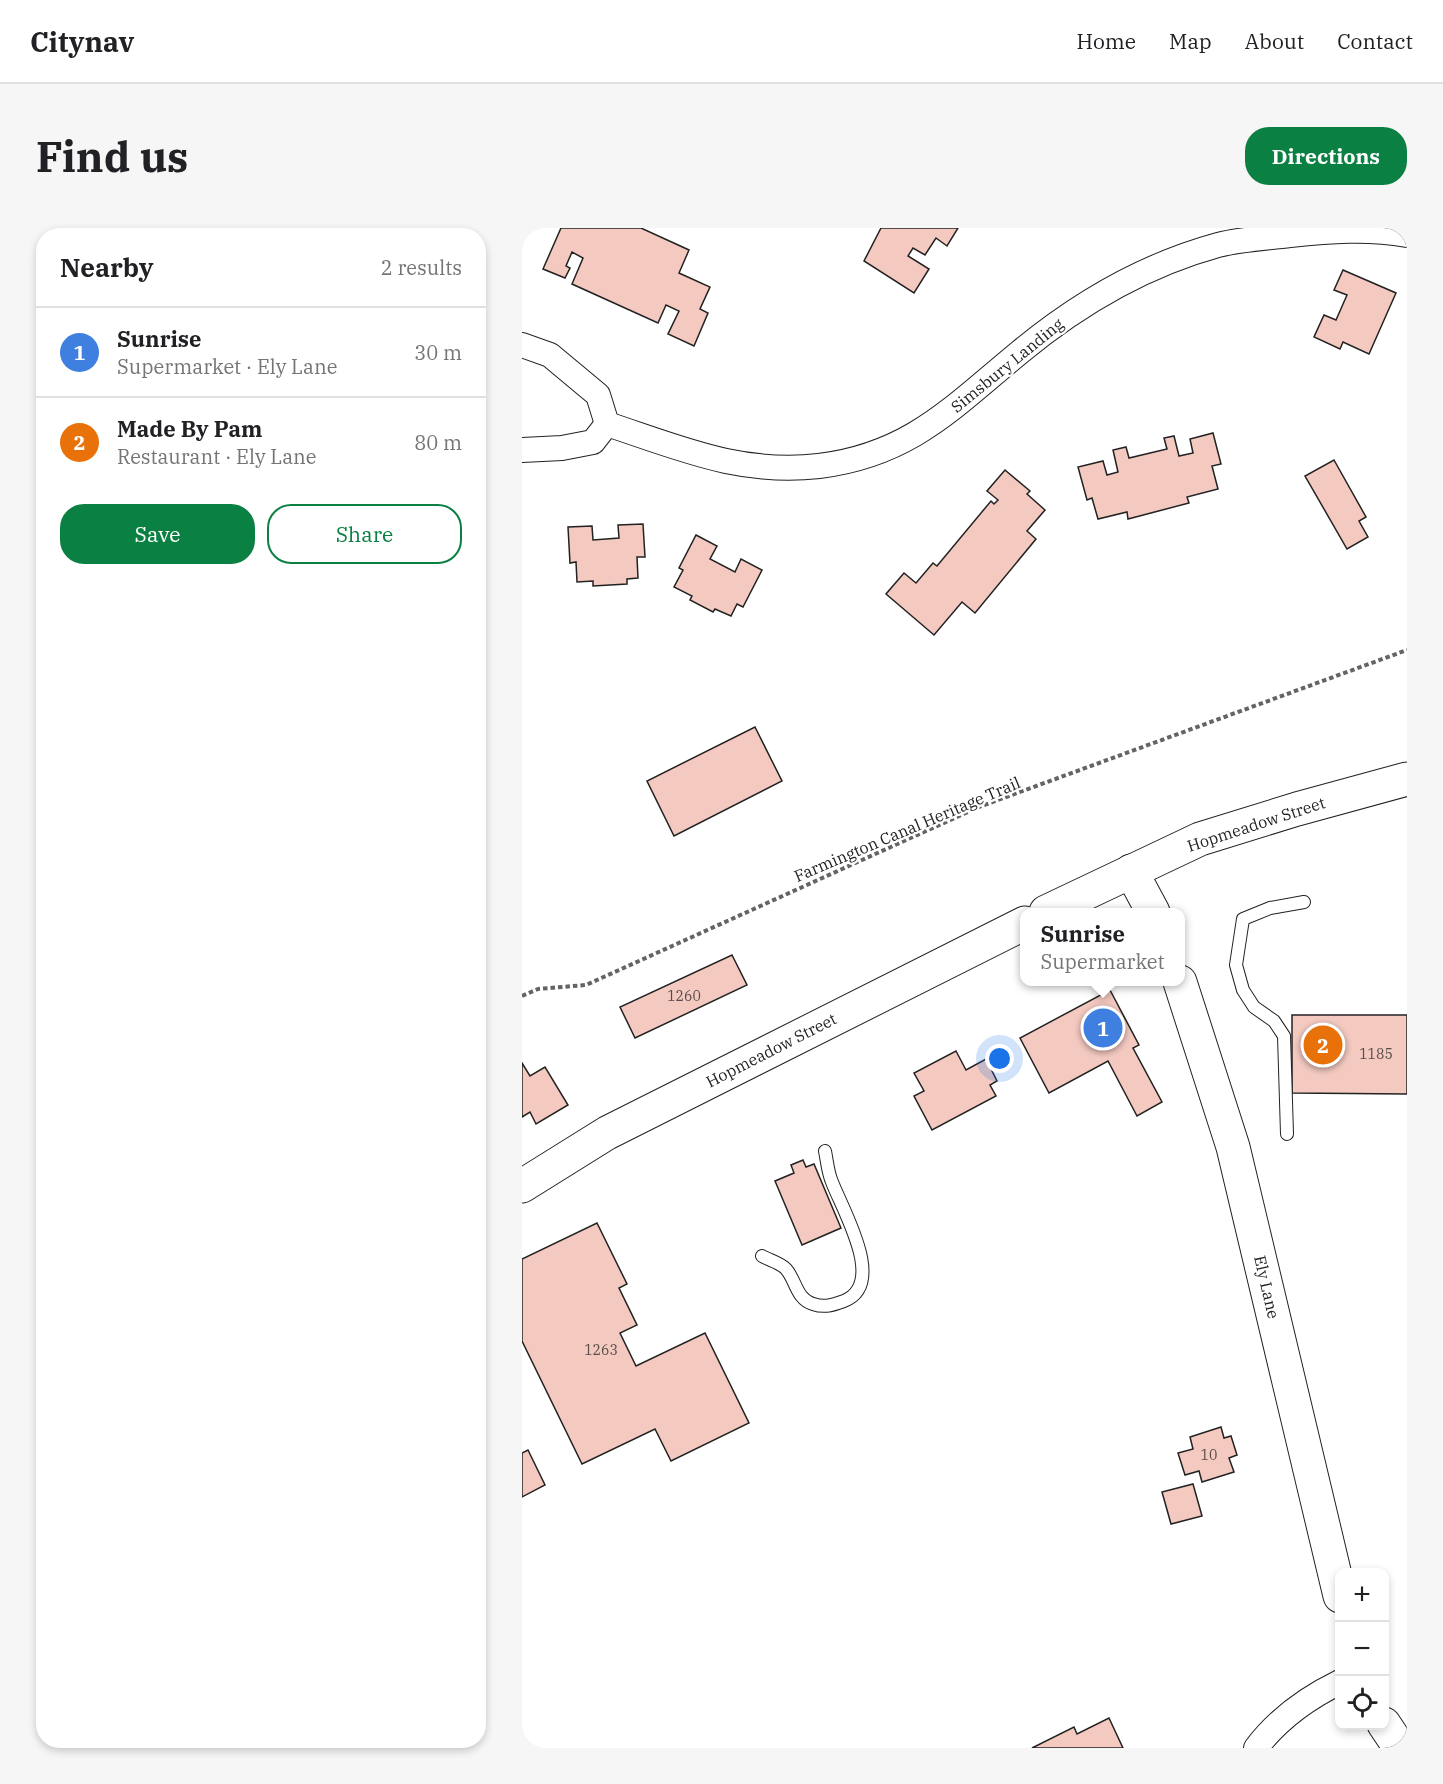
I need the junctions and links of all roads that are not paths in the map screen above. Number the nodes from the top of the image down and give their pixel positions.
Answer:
1 (1407, 235) edge
2 (522, 345) edge
3 (607, 424) junction
4 (522, 450) edge
5 (1407, 779) edge
6 (1131, 871) junction
7 (1304, 902) dead end
8 (1054, 908) edge
9 (1151, 908) edge
10 (1020, 926) edge
11 (1182, 986) edge
12 (1287, 1134) dead end
13 (825, 1151) dead end
14 (522, 1186) edge
15 (762, 1256) dead end
16 (1335, 1575) edge
17 (1335, 1685) edge
18 (1388, 1730) edge
19 (1256, 1748) edge
20 (1400, 1748) edge

1 - 3 street, Simsbury Landing
2 - 3 street
3 - 4 street
5 - 6 main road, Hopmeadow Street
6 - 8 main road, Hopmeadow Street
6 - 9 main road
7 - 12 lane
10 - 14 main road, Hopmeadow Street
11 - 16 main road, Ely Lane
13 - 15 lane
17 - 19 street
18 - 20 main road

